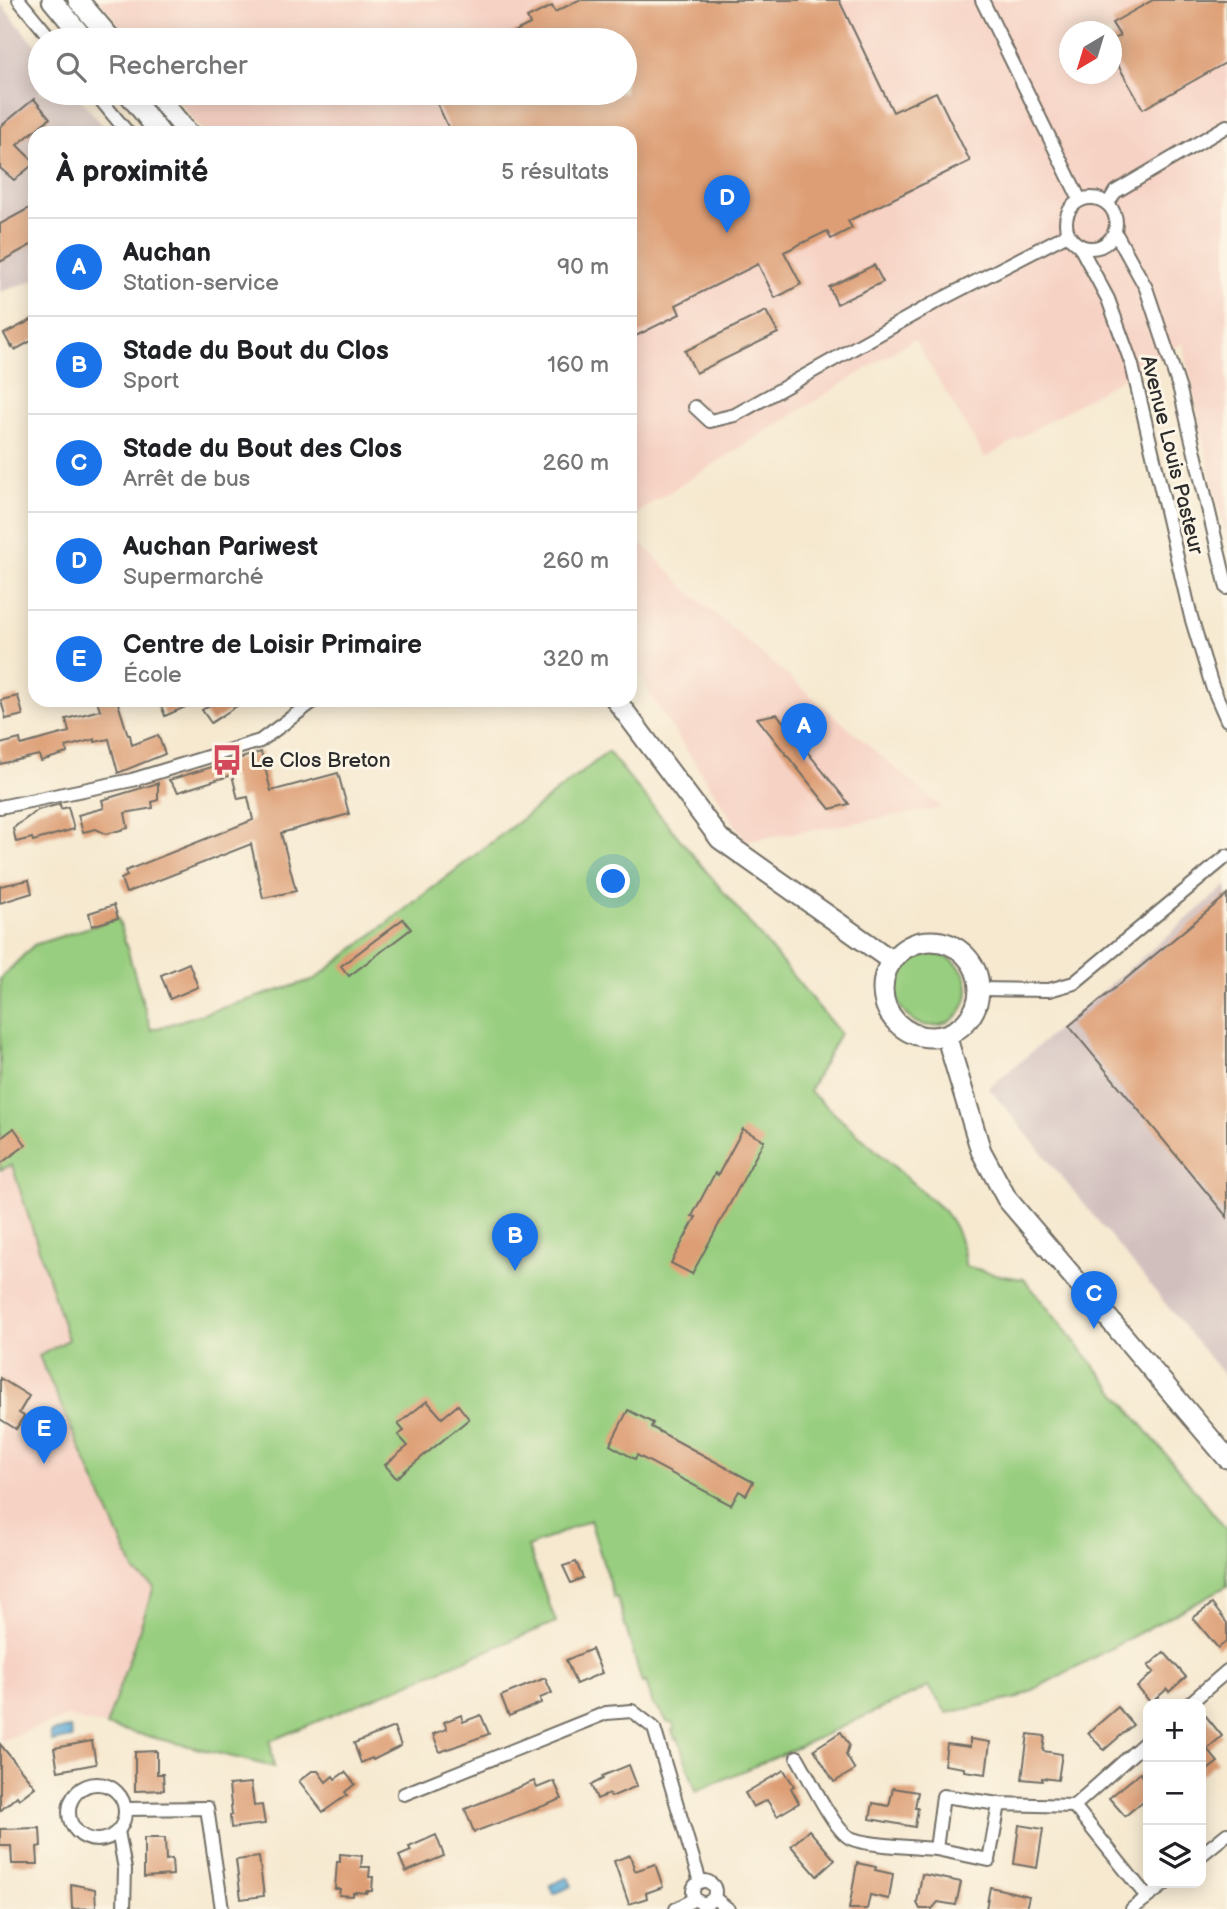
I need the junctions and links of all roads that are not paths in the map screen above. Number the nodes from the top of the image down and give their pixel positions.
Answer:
1 (19, 0) edge
2 (52, 0) edge
3 (78, 0) edge
4 (982, 0) edge
5 (42, 28) edge
6 (75, 28) edge
7 (102, 28) edge
8 (105, 105) edge
9 (138, 105) edge
10 (165, 105) edge
11 (122, 126) edge
12 (154, 126) edge
13 (182, 126) edge
14 (1227, 126) edge
15 (1080, 200) junction
16 (1108, 204) junction
17 (1115, 233) junction
18 (1069, 234) junction
19 (1079, 245) junction
20 (695, 407) dead end
21 (1227, 588) edge
22 (306, 707) edge
23 (621, 707) edge
24 (635, 707) edge
25 (1227, 720) edge
26 (665, 766) junction
27 (0, 807) edge
28 (1227, 856) edge
29 (892, 961) junction
30 (980, 989) junction
31 (946, 1035) junction
32 (1227, 1458) edge
33 (1227, 1671) edge
34 (1195, 1699) edge
35 (1143, 1744) edge
36 (797, 1757) dead end
37 (404, 1794) dead end
38 (999, 1804) junction
39 (1074, 1806) junction
40 (125, 1810) junction
41 (118, 1831) junction
42 (1227, 1834) edge
43 (936, 1849) junction
44 (1206, 1851) edge
45 (700, 1882) junction
46 (1160, 1888) edge
47 (714, 1898) junction
48 (1147, 1898) junction
49 (695, 1899) junction
50 (124, 1909) edge
51 (222, 1909) edge
52 (676, 1909) edge
53 (728, 1909) edge
54 (1132, 1909) edge

1 - 5 street
2 - 6 street
3 - 7 street
4 - 15 street
8 - 11 street
9 - 12 street
10 - 13 street
14 - 16 street
15 - 16 street
15 - 18 street
16 - 17 street
17 - 19 street
17 - 21 street, Avenue Louis Pasteur
18 - 19 street
18 - 20 street
19 - 25 street, Avenue Louis Pasteur
22 - 27 street
23 - 26 street
24 - 26 street
26 - 29 street
28 - 30 street
29 - 30 street
29 - 31 street
30 - 31 street
31 - 32 street
33 - 34 street
35 - 39 street
36 - 43 street
37 - 45 street
38 - 39 street
38 - 43 street
38 - 43 street
39 - 48 street
40 - 41 street
40 - 41 street
40 - 51 street
41 - 50 street
42 - 44 street
45 - 47 street
45 - 49 street
46 - 48 street
47 - 49 street
47 - 53 street
48 - 54 street
49 - 52 street

